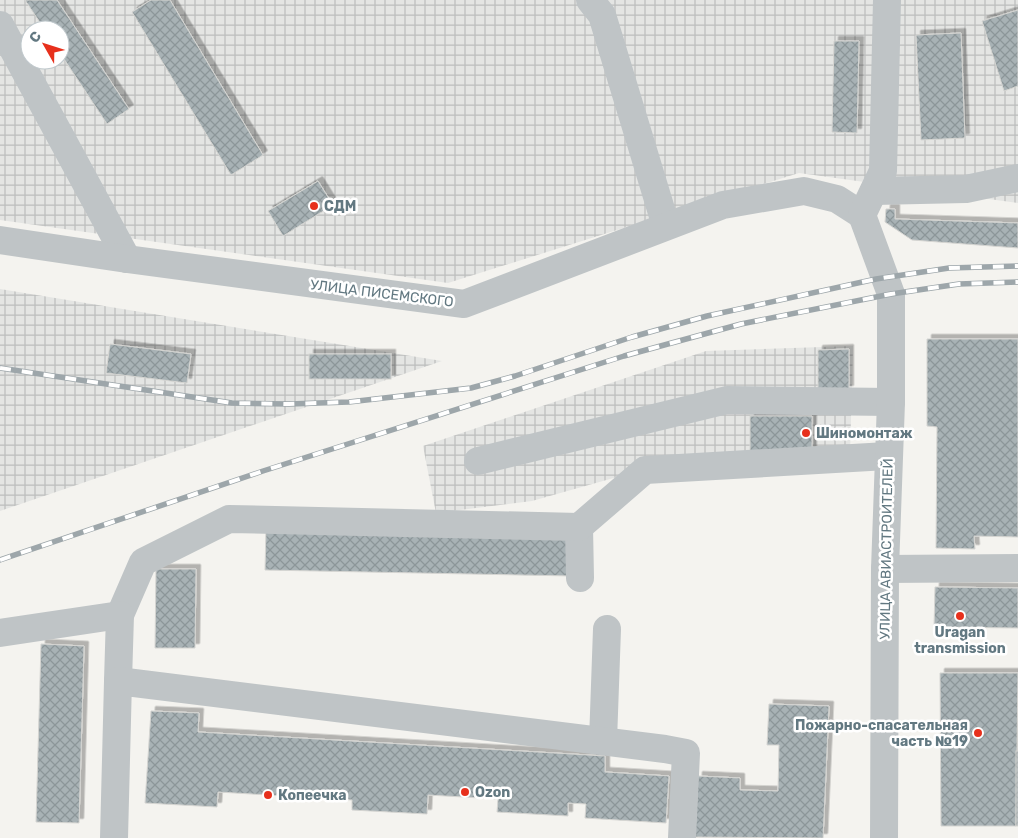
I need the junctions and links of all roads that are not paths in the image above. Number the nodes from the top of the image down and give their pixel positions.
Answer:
1 (590, 0) edge
2 (887, 0) edge
3 (0, 25) edge
4 (1018, 178) edge
5 (874, 191) junction
6 (862, 215) junction
7 (666, 226) junction
8 (0, 240) edge
9 (127, 259) junction
10 (891, 402) junction
11 (887, 456) junction
12 (478, 461) dead end
13 (579, 526) junction
14 (1018, 568) edge
15 (885, 569) junction
16 (580, 578) dead end
17 (120, 615) junction
18 (607, 629) dead end
19 (0, 633) edge
20 (118, 680) junction
21 (603, 741) junction
22 (114, 838) edge
23 (682, 838) edge
24 (884, 838) edge

1 - 7 street
2 - 5 street
3 - 9 street
4 - 5 street
5 - 6 street
6 - 7 street, УЛИЦА ПИСЕМСКОГО
6 - 10 street, УЛИЦА АВИАСТРОИТЕЛЕЙ
7 - 9 street, УЛИЦА ПИСЕМСКОГО
8 - 9 street, УЛИЦА ПИСЕМСКОГО
10 - 11 street, УЛИЦА АВИАСТРОИТЕЛЕЙ
10 - 12 street
11 - 13 street
11 - 15 street, УЛИЦА АВИАСТРОИТЕЛЕЙ
13 - 16 street
13 - 17 street
14 - 15 street
15 - 24 street, УЛИЦА АВИАСТРОИТЕЛЕЙ
17 - 19 street
17 - 20 street
18 - 21 street
20 - 21 street
20 - 22 street
21 - 23 street

